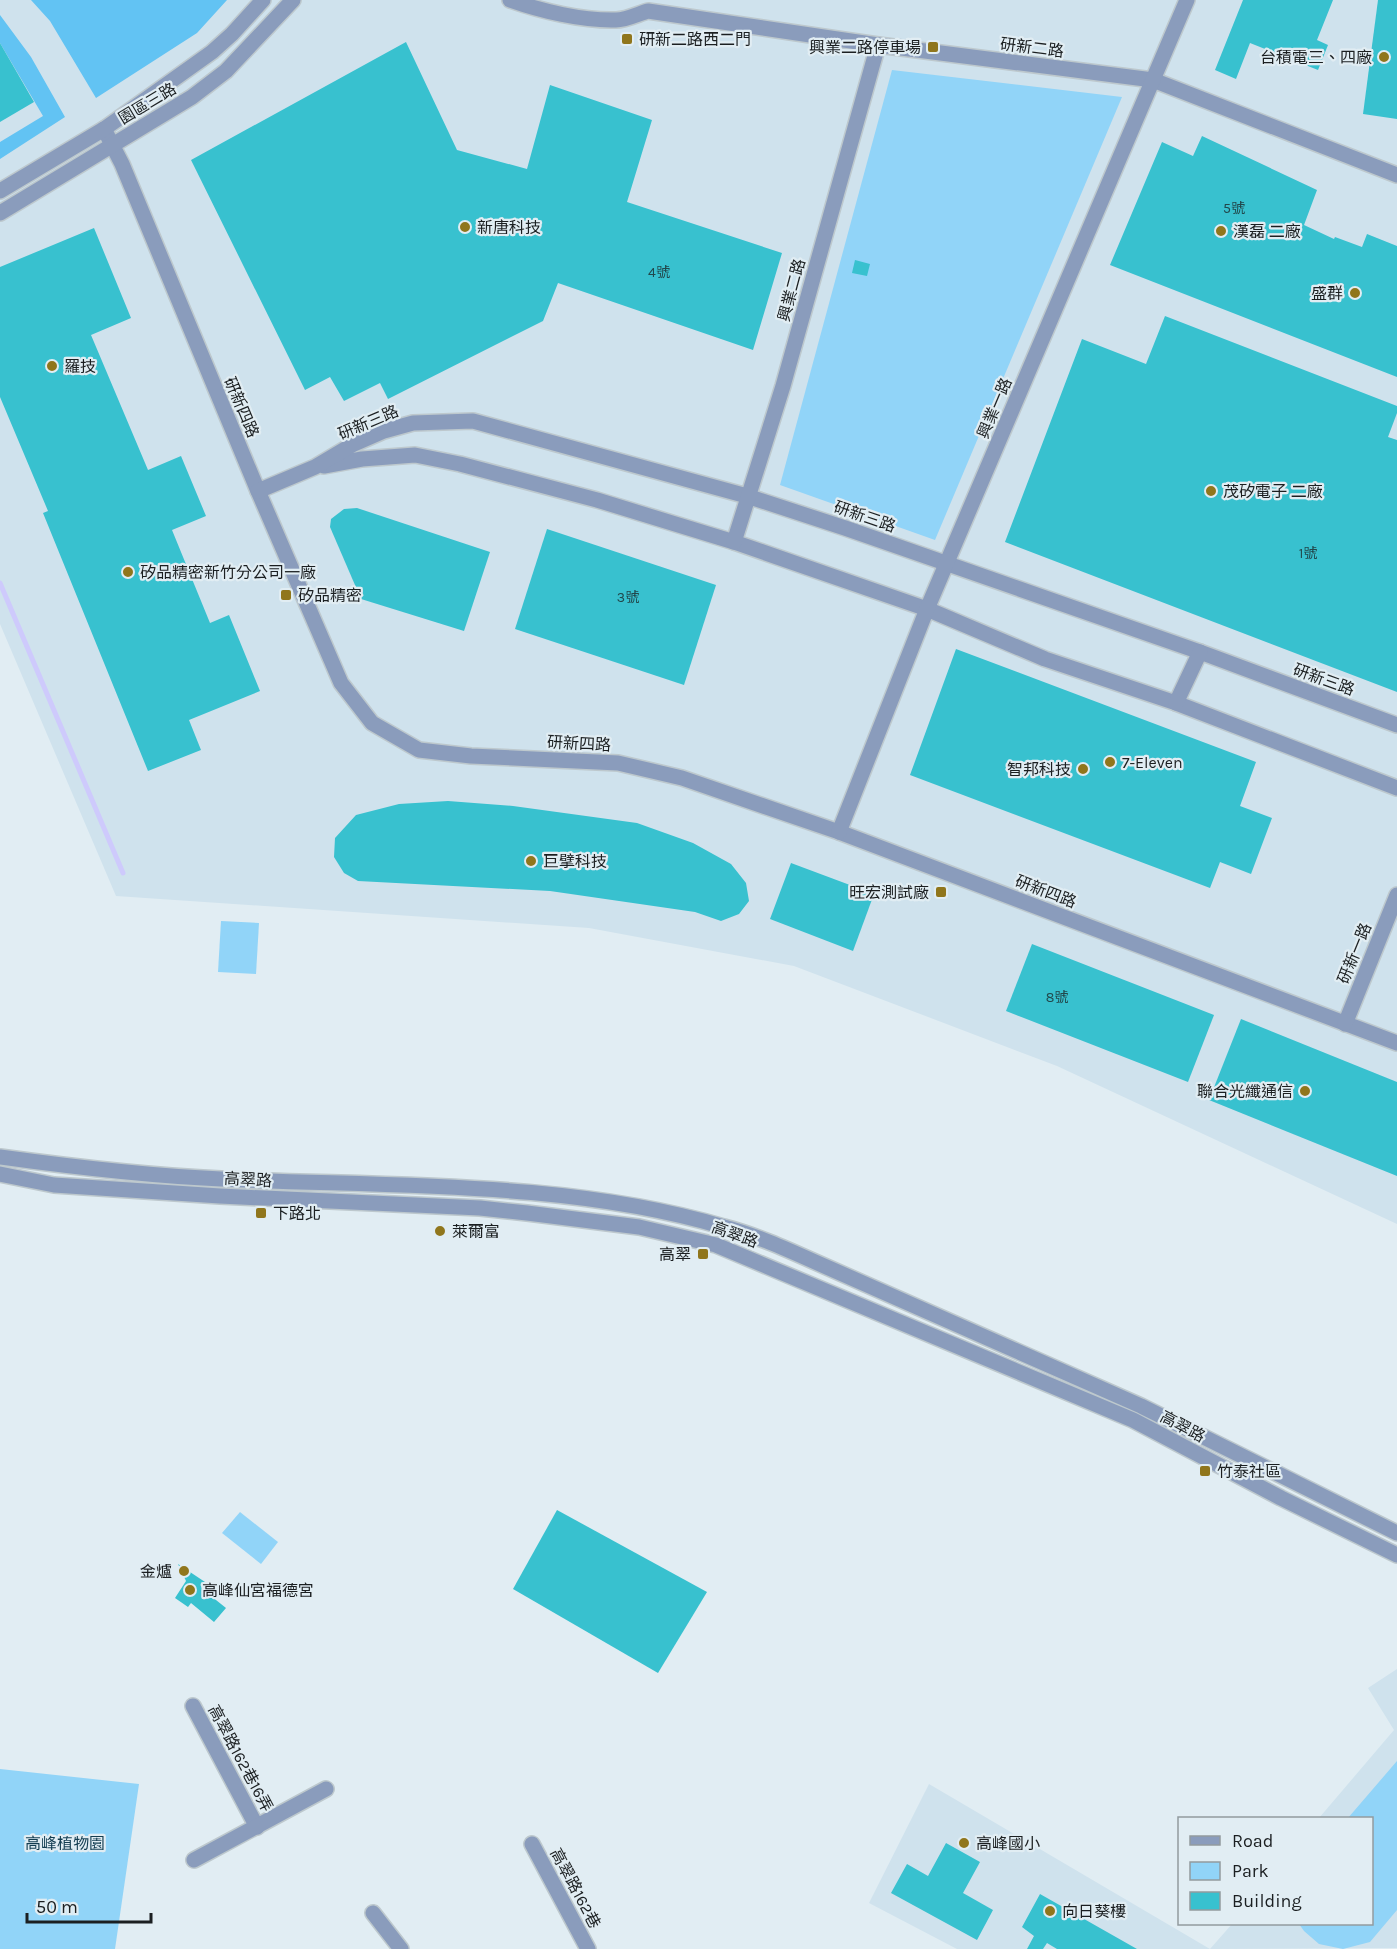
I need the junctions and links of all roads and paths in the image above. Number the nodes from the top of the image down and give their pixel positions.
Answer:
1 (262, 0) edge
2 (510, 0) edge
3 (634, 0) edge
4 (1187, 0) edge
5 (293, 1) edge
6 (648, 11) junction
7 (878, 45) junction
8 (1153, 80) junction
9 (104, 129) junction
10 (113, 145) junction
11 (1397, 174) edge
12 (0, 191) edge
13 (0, 213) edge
14 (315, 467) junction
15 (258, 491) junction
16 (747, 496) junction
17 (734, 542) junction
18 (947, 563) junction
19 (927, 609) junction
20 (1200, 652) junction
21 (1176, 703) junction
22 (1397, 725) edge
23 (1397, 788) edge
24 (839, 832) junction
25 (1397, 895) edge
26 (1345, 1024) junction
27 (1397, 1043) edge
28 (0, 1157) edge
29 (0, 1174) edge
30 (1397, 1533) edge
31 (1397, 1555) edge
32 (193, 1706) dead end
33 (327, 1789) dead end
34 (257, 1827) junction
35 (532, 1844) dead end
36 (194, 1860) dead end
37 (373, 1913) dead end
38 (401, 1949) edge
39 (588, 1949) edge

1 - 9 street, 園區三路
2 - 6 street, 研新二路
3 - 6 street, 研新二路
4 - 8 street, 興業一路
5 - 10 street, 園區三路
6 - 7 street, 研新二路
7 - 8 street, 研新二路
7 - 16 street, 興業二路
8 - 11 street, 研新二路
8 - 18 street, 興業一路
9 - 10 street, 研新四路
9 - 12 street, 園區三路
10 - 13 street, 園區三路
10 - 15 street, 研新四路
14 - 15 street, 研新三路
14 - 16 street, 研新三路
14 - 17 street, 研新三路
15 - 24 street, 研新四路
16 - 17 street, 興業二路
16 - 18 street, 研新三路
17 - 19 street, 研新三路
18 - 19 street, 興業一路
18 - 20 street, 研新三路
19 - 21 street, 研新三路
19 - 24 street, 興業一路
20 - 21 street
20 - 22 street, 研新三路
21 - 23 street, 研新三路
24 - 26 street, 研新四路
25 - 26 street, 研新一路
26 - 27 street, 研新四路
28 - 30 street, 高翠路
29 - 31 street, 高翠路
32 - 34 street, 高翠路162巷16弄
33 - 34 street, 高翠路162巷16弄
34 - 36 street, 高翠路162巷16弄
35 - 39 street, 高翠路162巷
37 - 38 street

